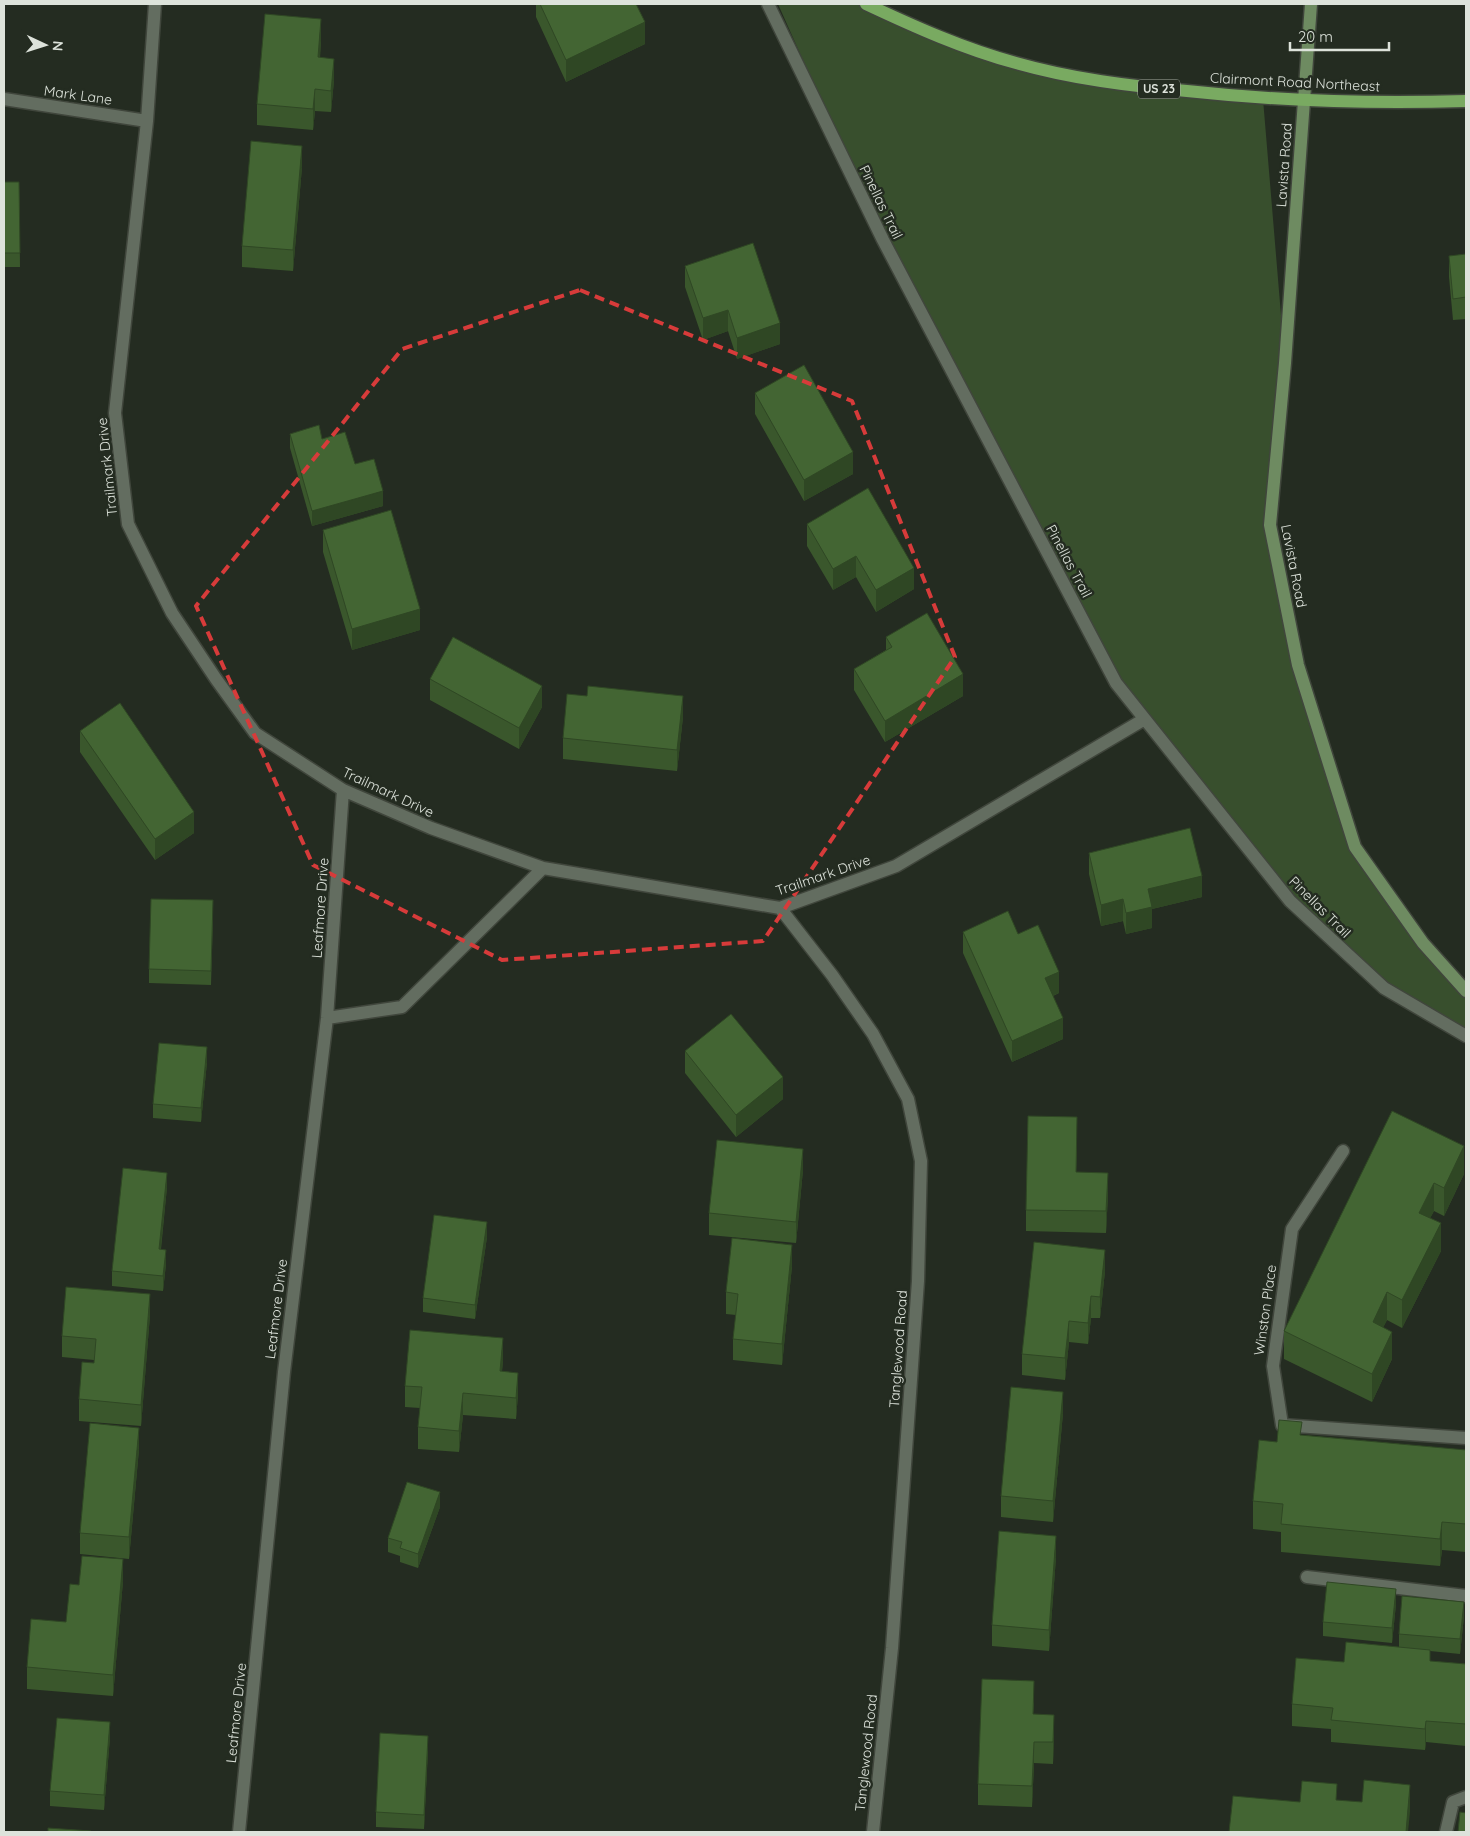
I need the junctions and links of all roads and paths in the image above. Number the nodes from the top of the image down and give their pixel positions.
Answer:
1 (155, 4) edge
2 (768, 4) edge
3 (866, 4) edge
4 (1311, 4) edge
5 (4, 99) edge
6 (1303, 100) junction
7 (1466, 101) edge
8 (147, 121) junction
9 (1143, 720) junction
10 (343, 790) junction
11 (543, 868) junction
12 (780, 908) junction
13 (1466, 991) edge
14 (327, 1018) junction
15 (1466, 1036) edge
16 (1343, 1151) dead end
17 (1466, 1438) edge
18 (1307, 1577) dead end
19 (1466, 1596) edge
20 (1466, 1797) edge
21 (239, 1832) edge
22 (873, 1832) edge
23 (1446, 1832) edge

1 - 8 street, Trailmark Drive
2 - 9 street, Pinellas Trail
3 - 6 main road, Clairmont Road Northeast / US 23
4 - 6 main road, Lavista Road
5 - 8 street, Mark Lane
6 - 7 main road, Clairmont Road Northeast / US 23
6 - 13 main road, Lavista Road
8 - 10 street, Trailmark Drive
9 - 12 street, Trailmark Drive
9 - 15 street, Pinellas Trail
10 - 11 street, Trailmark Drive
10 - 14 street, Leafmore Drive
11 - 12 street, Trailmark Drive
11 - 14 street
12 - 22 street, Tanglewood Road
14 - 21 street, Leafmore Drive
16 - 17 street, Winston Place
18 - 19 street
20 - 23 street

